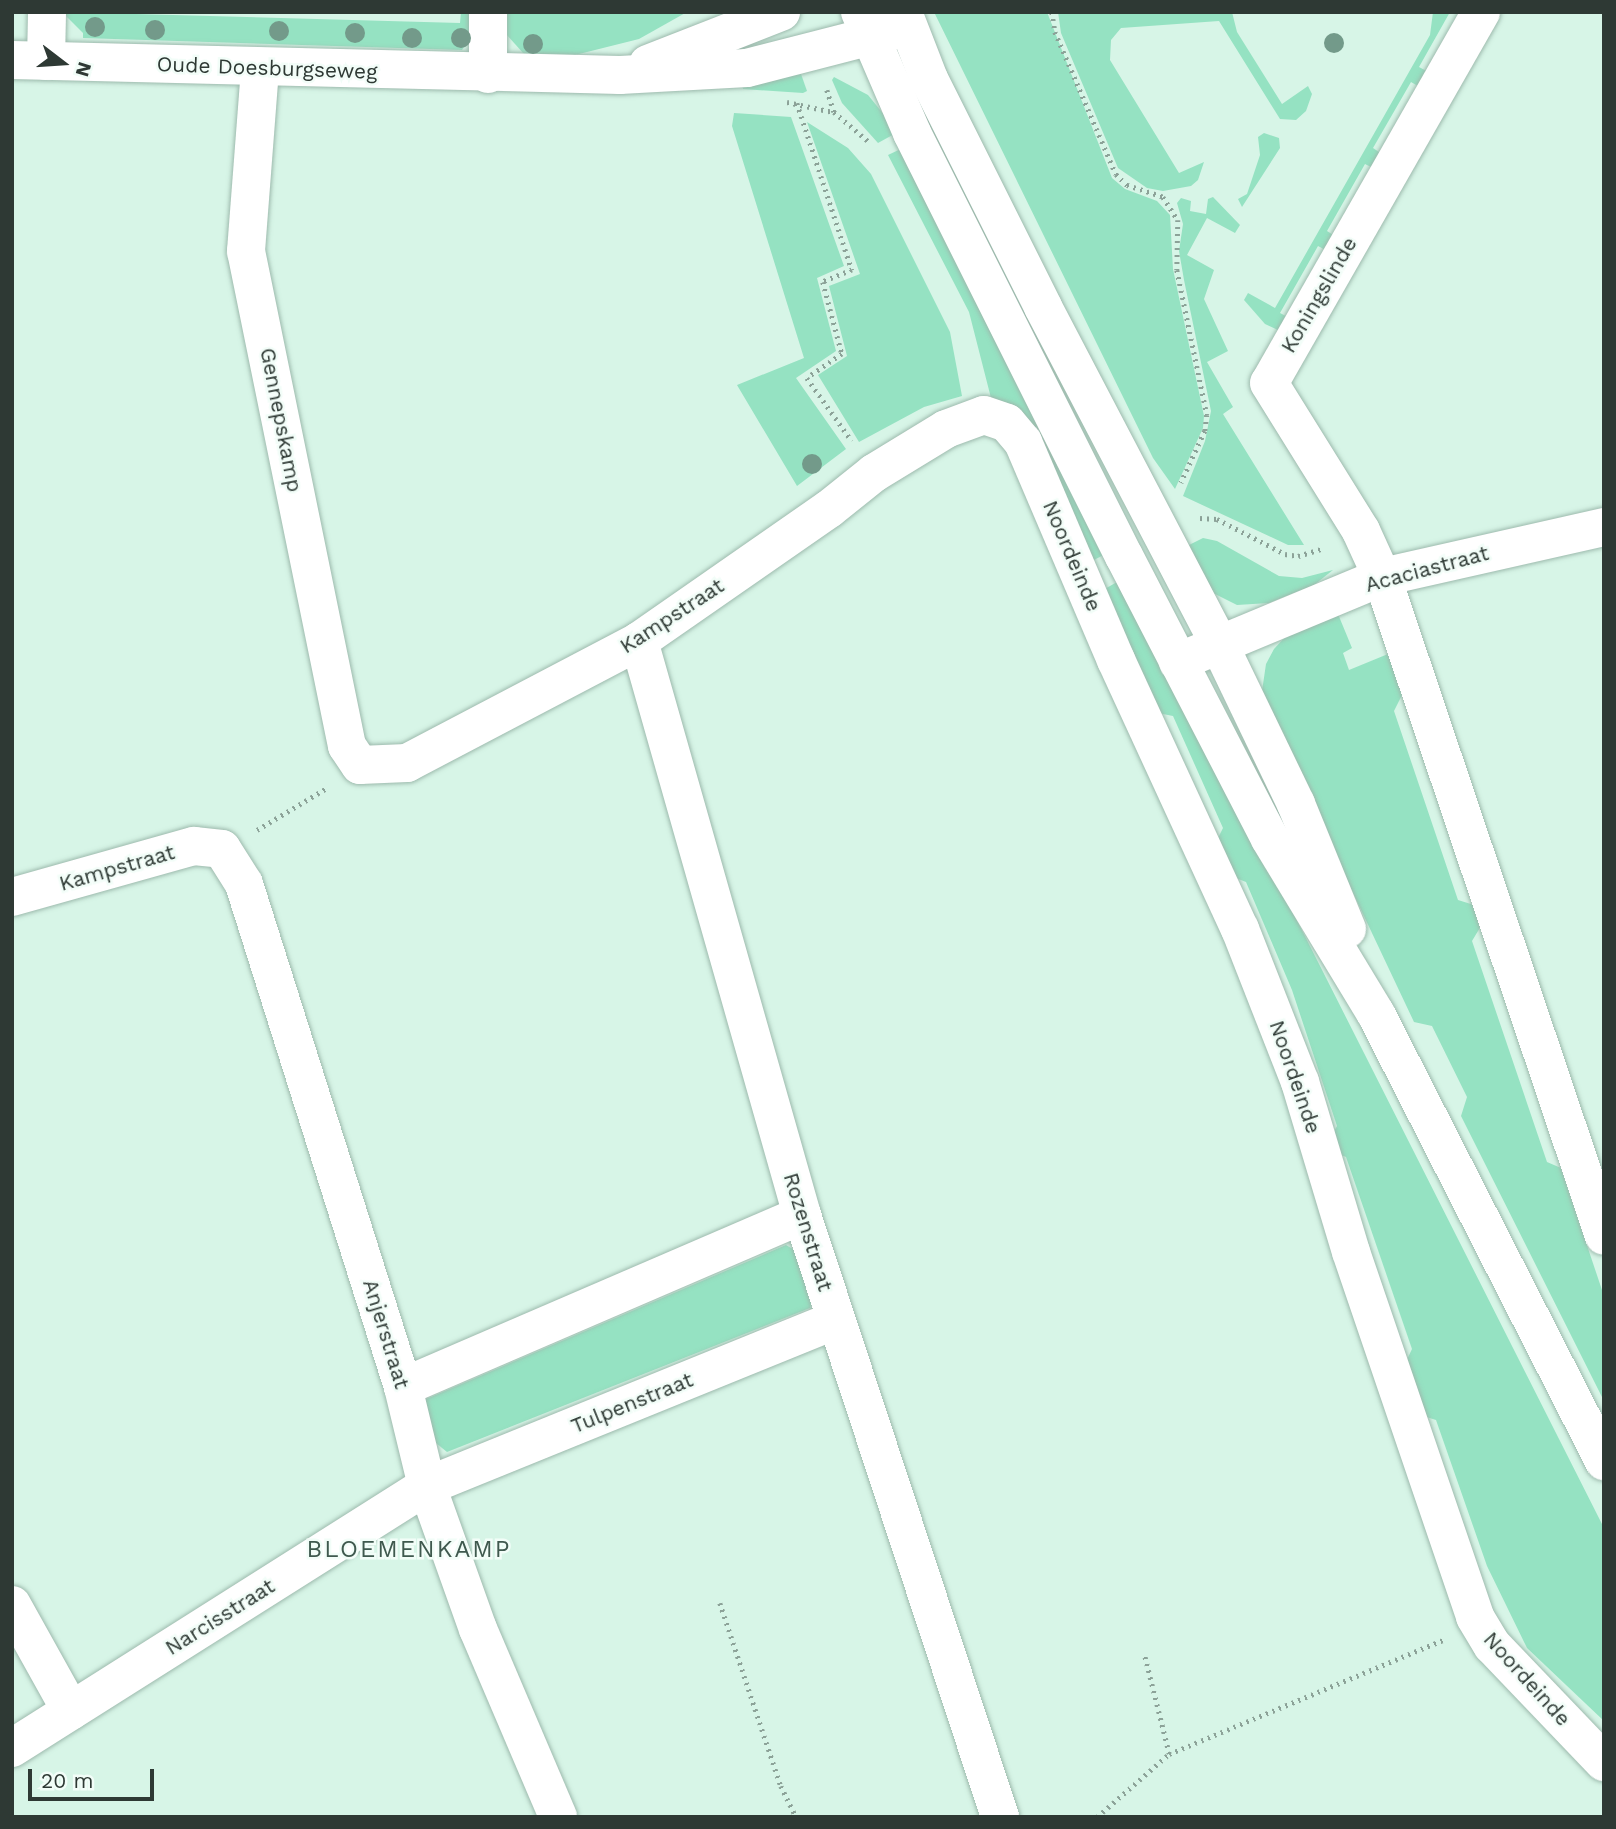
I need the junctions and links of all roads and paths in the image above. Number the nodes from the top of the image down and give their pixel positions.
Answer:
1 (47, 12) edge
2 (488, 12) edge
3 (781, 12) edge
4 (1052, 12) edge
5 (1481, 12) edge
6 (905, 20) edge
7 (864, 25) edge
8 (29, 61) edge
9 (260, 69) junction
10 (488, 74) junction
11 (620, 75) junction
12 (797, 103) dead end
13 (834, 112) dead end
14 (879, 150) dead end
15 (961, 421) joint
16 (874, 473) junction
17 (1180, 486) dead end
18 (1191, 520) dead end
19 (1604, 527) edge
20 (1361, 531) junction
21 (1382, 577) junction
22 (639, 641) junction
23 (1220, 646) junction
24 (1178, 662) junction
25 (360, 765) junction
26 (222, 849) junction
27 (12, 897) edge
28 (1376, 1014) junction
29 (802, 1215) junction
30 (1604, 1236) edge
31 (836, 1320) junction
32 (403, 1387) junction
33 (1604, 1461) edge
34 (427, 1486) junction
35 (720, 1603) dead end
36 (12, 1605) edge
37 (1479, 1625) junction
38 (1144, 1654) dead end
39 (71, 1711) junction
40 (12, 1748) edge
41 (1169, 1754) junction
42 (1604, 1762) edge
43 (558, 1817) edge
44 (796, 1817) edge
45 (1000, 1817) edge
46 (1097, 1817) edge

1 - 8 street, Oude Doesburgseweg
2 - 10 street
3 - 11 street, Oude Doesburgseweg
4 - 17 path
5 - 20 street, Koningslinde
6 - 7 street, Oude Doesburgseweg
6 - 23 street, Noordeinde
7 - 11 street, Oude Doesburgseweg
7 - 24 street, Noordeinde
8 - 9 street, Oude Doesburgseweg
9 - 10 street, Oude Doesburgseweg
9 - 25 street, Gennepskamp
10 - 11 street, Oude Doesburgseweg
12 - 16 path
13 - 14 path
15 - 16 street, Kampstraat
15 - 37 street, Noordeinde
16 - 22 street, Kampstraat
18 - 20 path
19 - 21 street, Acaciastraat
20 - 21 street, Koningslinde
21 - 23 street, Acaciastraat
21 - 30 street
22 - 25 street, Kampstraat
22 - 29 street, Rozenstraat
23 - 24 street, Acaciastraat
23 - 28 street, Noordeinde
24 - 28 street, Noordeinde
25 - 26 path
26 - 27 street, Kampstraat
26 - 32 street, Anjerstraat
28 - 33 street, Noordeinde
29 - 31 street, Rozenstraat
29 - 32 street
31 - 34 street, Tulpenstraat
31 - 45 street, Rozenstraat
32 - 34 street, Anjerstraat
34 - 39 street, Narcisstraat
34 - 43 street, Anjerstraat
35 - 44 path
36 - 39 street
37 - 41 path
37 - 42 street, Noordeinde
38 - 41 path
39 - 40 street, Narcisstraat
41 - 46 path

